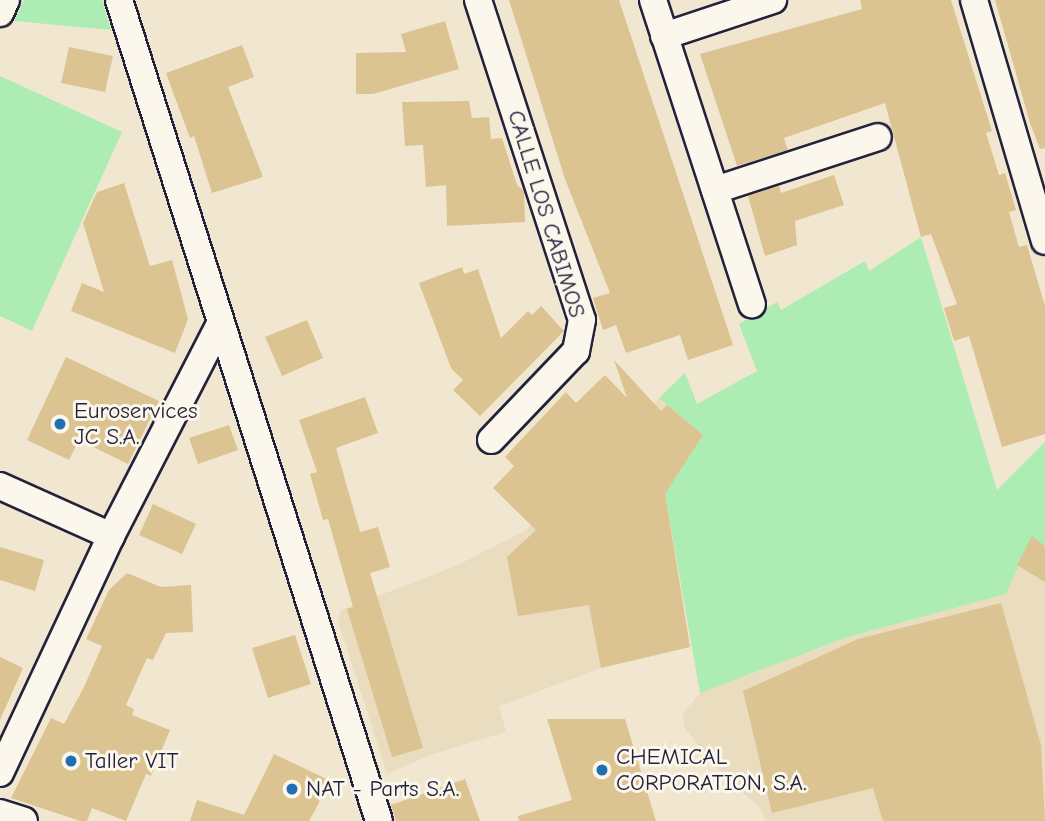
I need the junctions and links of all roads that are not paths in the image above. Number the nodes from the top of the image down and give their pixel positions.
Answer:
1 (6, 0) edge
2 (119, 0) edge
3 (478, 0) edge
4 (653, 0) edge
5 (773, 0) edge
6 (974, 0) edge
7 (0, 13) edge
8 (664, 36) junction
9 (878, 137) dead end
10 (715, 190) junction
11 (1045, 241) edge
12 (752, 304) dead end
13 (220, 324) junction
14 (491, 440) dead end
15 (0, 486) edge
16 (111, 536) junction
17 (0, 773) edge
18 (0, 813) edge
19 (24, 821) edge
20 (379, 821) edge

1 - 7 street
2 - 13 street
3 - 14 street, CALLE LOS CABIMOS
4 - 8 street
5 - 8 street
6 - 11 street
8 - 10 street
9 - 10 street
10 - 12 street
13 - 16 street
13 - 20 street
15 - 16 street
16 - 17 street
18 - 19 street

